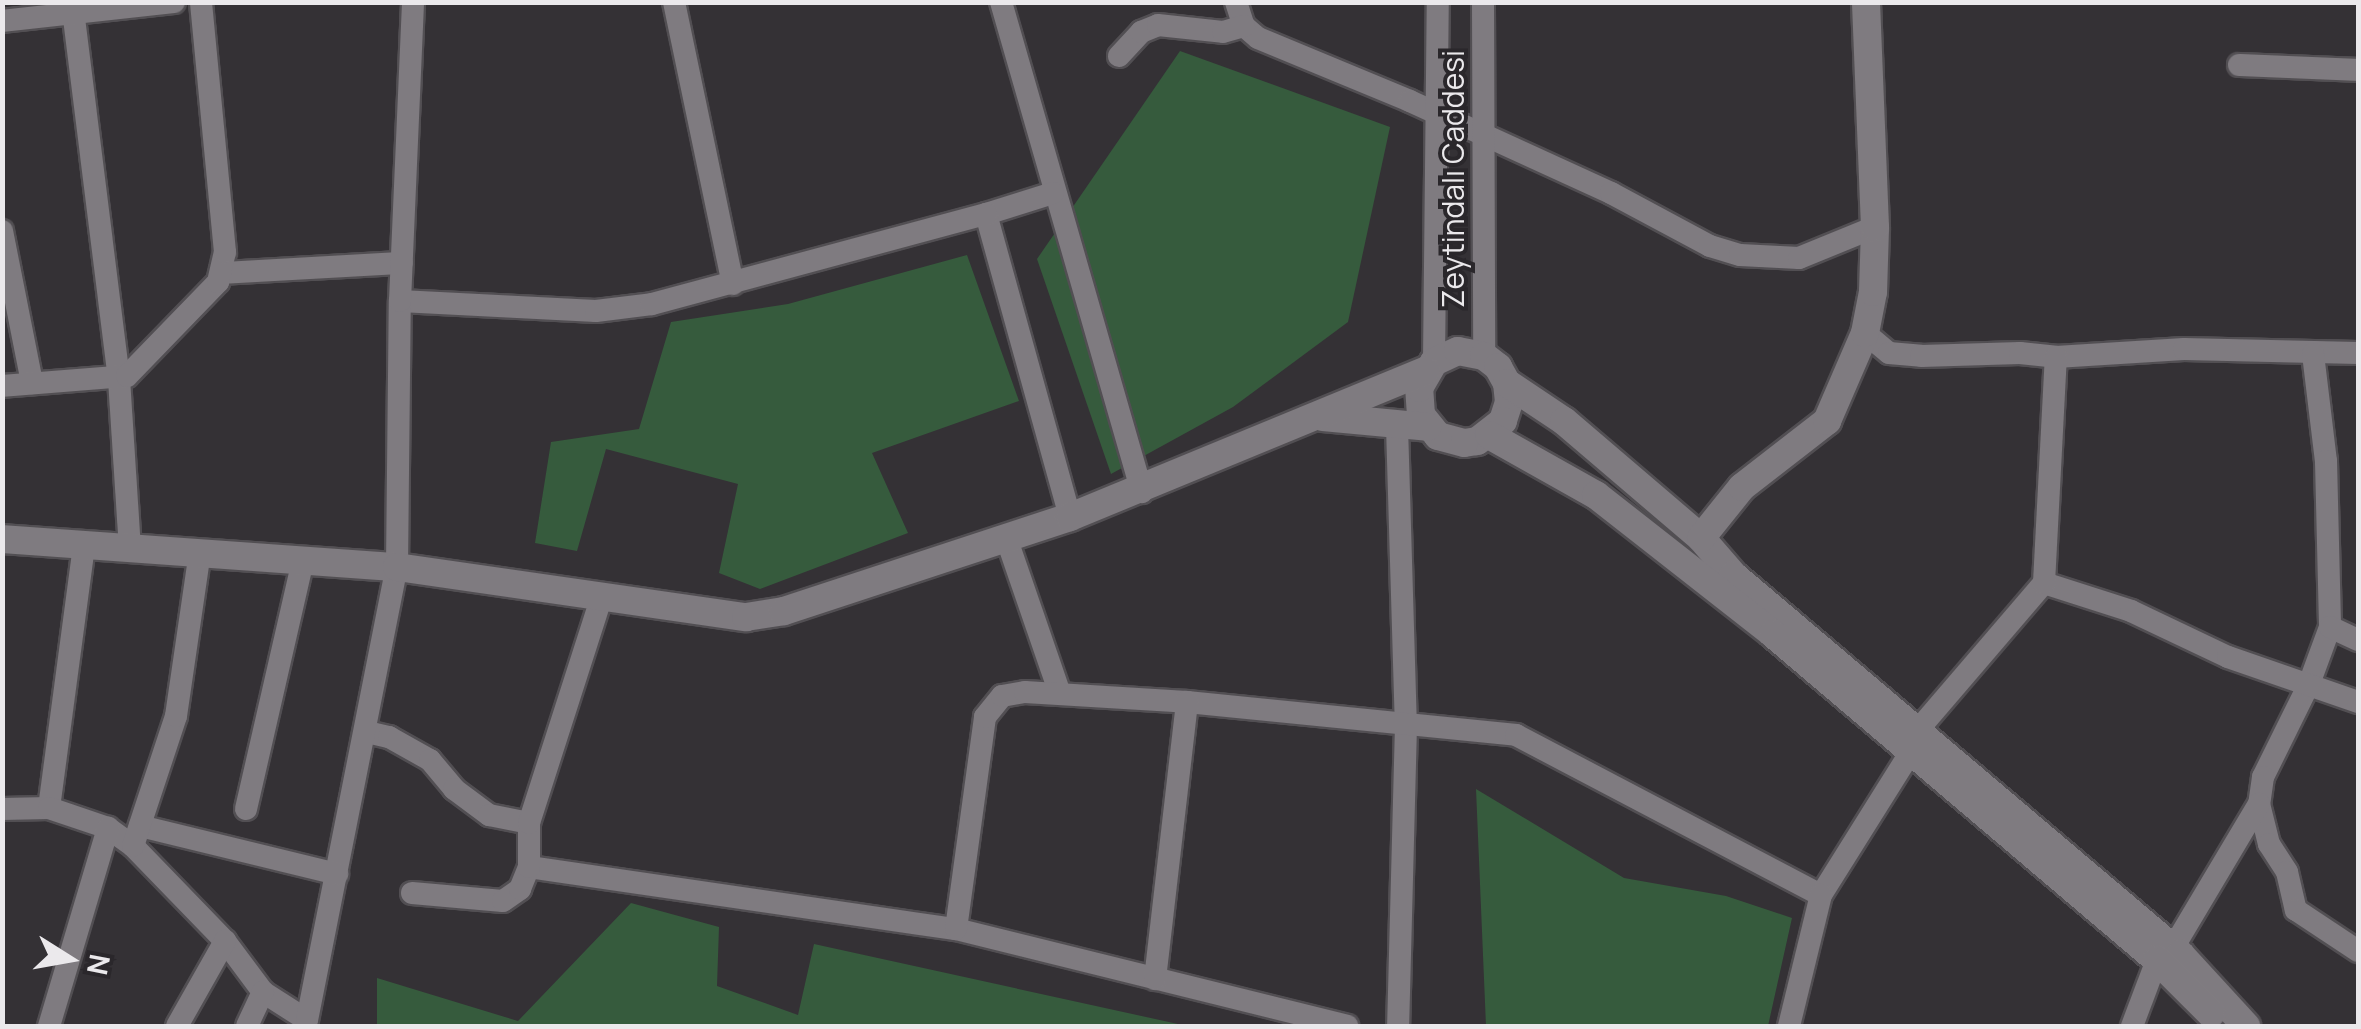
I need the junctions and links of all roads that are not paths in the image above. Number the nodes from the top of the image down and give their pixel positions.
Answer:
1 (174, 2) edge
2 (201, 2) edge
3 (413, 2) edge
4 (674, 2) edge
5 (1001, 2) edge
6 (1236, 2) edge
7 (1438, 2) edge
8 (1483, 2) edge
9 (1866, 2) edge
10 (72, 8) edge
11 (2, 21) edge
12 (1244, 26) junction
13 (1118, 56) dead end
14 (2239, 66) dead end
15 (2358, 70) edge
16 (1436, 113) junction
17 (1482, 134) junction
18 (1053, 193) junction
19 (986, 214) junction
20 (1875, 228) junction
21 (2, 231) edge
22 (402, 263) junction
23 (222, 273) junction
24 (733, 284) junction
25 (400, 300) junction
26 (1865, 333) junction
27 (2312, 354) junction
28 (2358, 354) edge
29 (1484, 356) junction
30 (2056, 357) junction
31 (1430, 367) junction
32 (120, 378) junction
33 (1507, 382) junction
34 (32, 384) junction
35 (2, 386) edge
36 (1321, 417) junction
37 (1397, 426) junction
38 (1428, 427) junction
39 (1490, 435) junction
40 (1142, 492) junction
41 (1070, 518) junction
42 (1701, 538) junction
43 (2, 539) edge
44 (1007, 540) junction
45 (84, 544) junction
46 (130, 548) junction
47 (200, 552) junction
48 (302, 560) junction
49 (397, 567) junction
50 (2044, 583) junction
51 (601, 599) junction
52 (2330, 627) junction
53 (2358, 640) edge
54 (2309, 684) junction
55 (1060, 692) junction
56 (1187, 702) junction
57 (2358, 702) edge
58 (1406, 725) junction
59 (367, 732) junction
60 (1914, 742) junction
61 (2259, 804) junction
62 (49, 808) junction
63 (2, 809) edge
64 (246, 809) dead end
65 (529, 823) junction
66 (108, 828) junction
67 (137, 836) junction
68 (529, 867) junction
69 (337, 874) junction
70 (412, 893) dead end
71 (1821, 895) junction
72 (956, 929) junction
73 (226, 941) junction
74 (2358, 951) edge
75 (2165, 954) junction
76 (1155, 978) junction
77 (263, 992) junction
78 (49, 1026) edge
79 (177, 1026) edge
80 (247, 1026) edge
81 (1347, 1026) edge
82 (1398, 1026) edge
83 (1789, 1026) edge
84 (2132, 1026) edge
85 (2222, 1026) edge
86 (2246, 1026) edge

1 - 10 street
2 - 23 street
3 - 22 street
4 - 24 street
5 - 18 street
6 - 12 street
7 - 16 street
8 - 17 street, Zeytindalı Caddesi
9 - 20 street
10 - 11 street
10 - 32 street
12 - 13 street
12 - 16 street
14 - 15 street
16 - 17 street
16 - 31 street
17 - 20 street
17 - 29 street, Zeytindalı Caddesi
18 - 19 street
18 - 40 street
19 - 24 street
19 - 41 street
20 - 26 street
21 - 34 street
22 - 23 street
22 - 25 street
23 - 32 street
24 - 25 street
25 - 49 street
26 - 30 street
26 - 42 street
27 - 28 street
27 - 30 street
27 - 52 street
29 - 31 street
29 - 33 street
30 - 50 street
31 - 36 street
31 - 38 street
32 - 34 street
32 - 46 street
33 - 39 street
33 - 42 street
34 - 35 street
36 - 37 street
36 - 40 street
37 - 38 street
37 - 58 street
38 - 39 street
39 - 60 street
40 - 41 street
41 - 44 street
42 - 60 street
43 - 45 street
44 - 51 street
44 - 55 street
45 - 46 street
45 - 62 street
46 - 47 street
47 - 48 street
47 - 67 street
48 - 49 street
48 - 64 street
49 - 51 street
49 - 59 street
50 - 54 street
50 - 60 street
51 - 65 street
52 - 53 street
52 - 54 street
54 - 57 street
54 - 61 street
55 - 56 street
55 - 72 street
56 - 58 street
56 - 76 street
58 - 71 street
58 - 82 street
59 - 65 street
59 - 69 street
60 - 71 street
60 - 75 street
61 - 74 street
61 - 75 street
62 - 63 street
62 - 66 street
65 - 68 street
66 - 67 street
66 - 78 street
67 - 69 street
67 - 73 street
68 - 70 street
68 - 72 street
69 - 77 street
71 - 83 street
72 - 76 street
73 - 77 street
73 - 79 street
75 - 84 street
75 - 85 street
75 - 86 street
76 - 81 street
77 - 80 street

